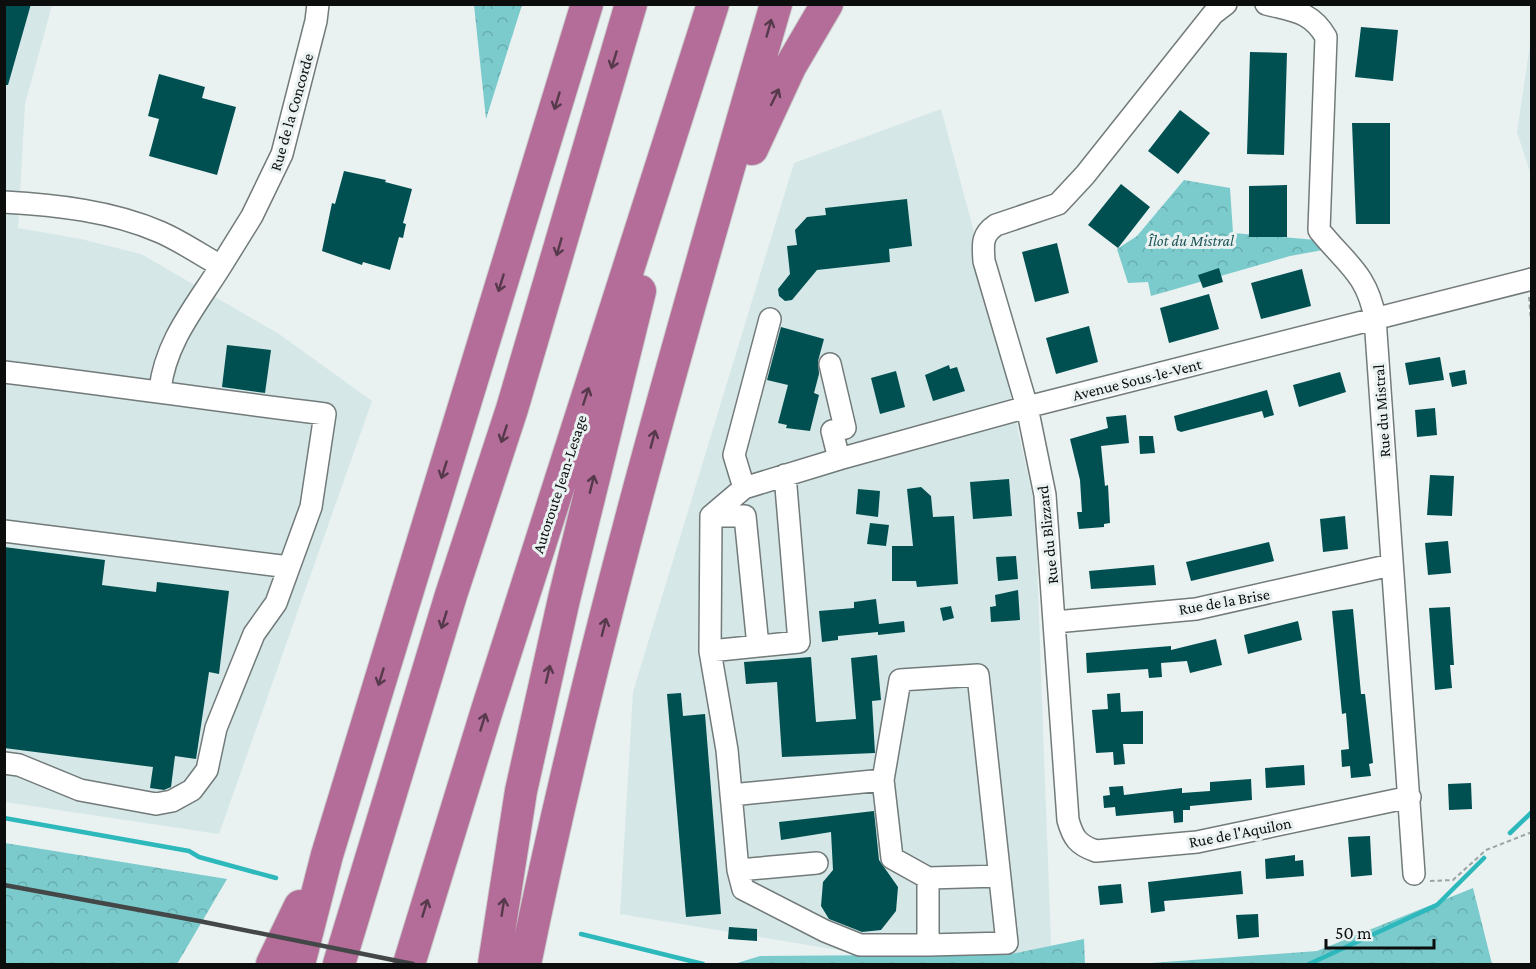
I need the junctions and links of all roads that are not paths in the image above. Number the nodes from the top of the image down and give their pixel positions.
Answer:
1 (318, 4) edge
2 (587, 4) edge
3 (632, 4) edge
4 (714, 4) edge
5 (776, 4) edge
6 (827, 4) edge
7 (1226, 4) edge
8 (1266, 4) edge
9 (4, 202) edge
10 (221, 266) junction
11 (1530, 285) edge
12 (1375, 318) junction
13 (770, 319) dead end
14 (682, 326) junction
15 (830, 364) dead end
16 (4, 372) edge
17 (160, 390) junction
18 (1027, 407) junction
19 (839, 459) junction
20 (785, 475) junction
21 (744, 488) junction
22 (711, 516) junction
23 (4, 531) edge
24 (1391, 565) junction
25 (289, 567) junction
26 (1055, 622) junction
27 (758, 646) junction
28 (710, 651) junction
29 (590, 684) junction
30 (4, 763) edge
31 (883, 780) junction
32 (731, 795) junction
33 (1410, 797) junction
34 (1072, 837) joint
35 (327, 855) junction
36 (818, 863) dead end
37 (738, 870) junction
38 (1414, 874) road end
39 (999, 876) junction
40 (928, 878) junction
41 (928, 945) junction
42 (273, 964) edge
43 (299, 964) edge
44 (339, 964) edge
45 (409, 964) edge
46 (494, 964) edge
47 (525, 964) edge
48 (543, 964) edge

1 - 10 street, Rue de la Concorde
2 -> 35 highway
3 -> 44 highway
45 -> 4 highway, Autoroute Jean-Lesage
46 -> 4 highway
14 -> 5 highway
14 -> 6 highway
7 - 18 street, Rue du Blizzard
8 - 12 street, Rue du Mistral
9 - 10 street
10 - 17 street, Rue de la Concorde
11 - 12 street, Avenue Sous-le-Vent
12 - 18 street, Avenue Sous-le-Vent
12 - 24 street, Rue du Mistral
13 - 21 street
29 -> 14 highway
15 - 19 street
16 - 17 street
17 - 25 street
18 - 19 street, Avenue Sous-le-Vent
18 - 26 street, Rue du Blizzard
19 - 20 street, Avenue Sous-le-Vent
20 - 21 street, Avenue Sous-le-Vent
20 - 27 street
21 - 22 street
22 - 27 street
22 - 28 street
23 - 25 street
24 - 26 street, Rue de la Brise
24 - 33 street, Rue du Mistral
25 - 30 street
26 - 34 street, Rue du Blizzard
27 - 28 street
28 - 32 street
29 - 47 highway
29 - 48 highway
31 - 32 street
31 - 39 street
31 - 40 street
32 - 37 street
33 - 34 street, Rue de l'Aquilon
33 - 38 street, Rue du Mistral
35 - 42 highway
35 - 43 highway
36 - 37 street
37 - 41 street
39 - 40 street
39 - 41 street
40 - 41 street

